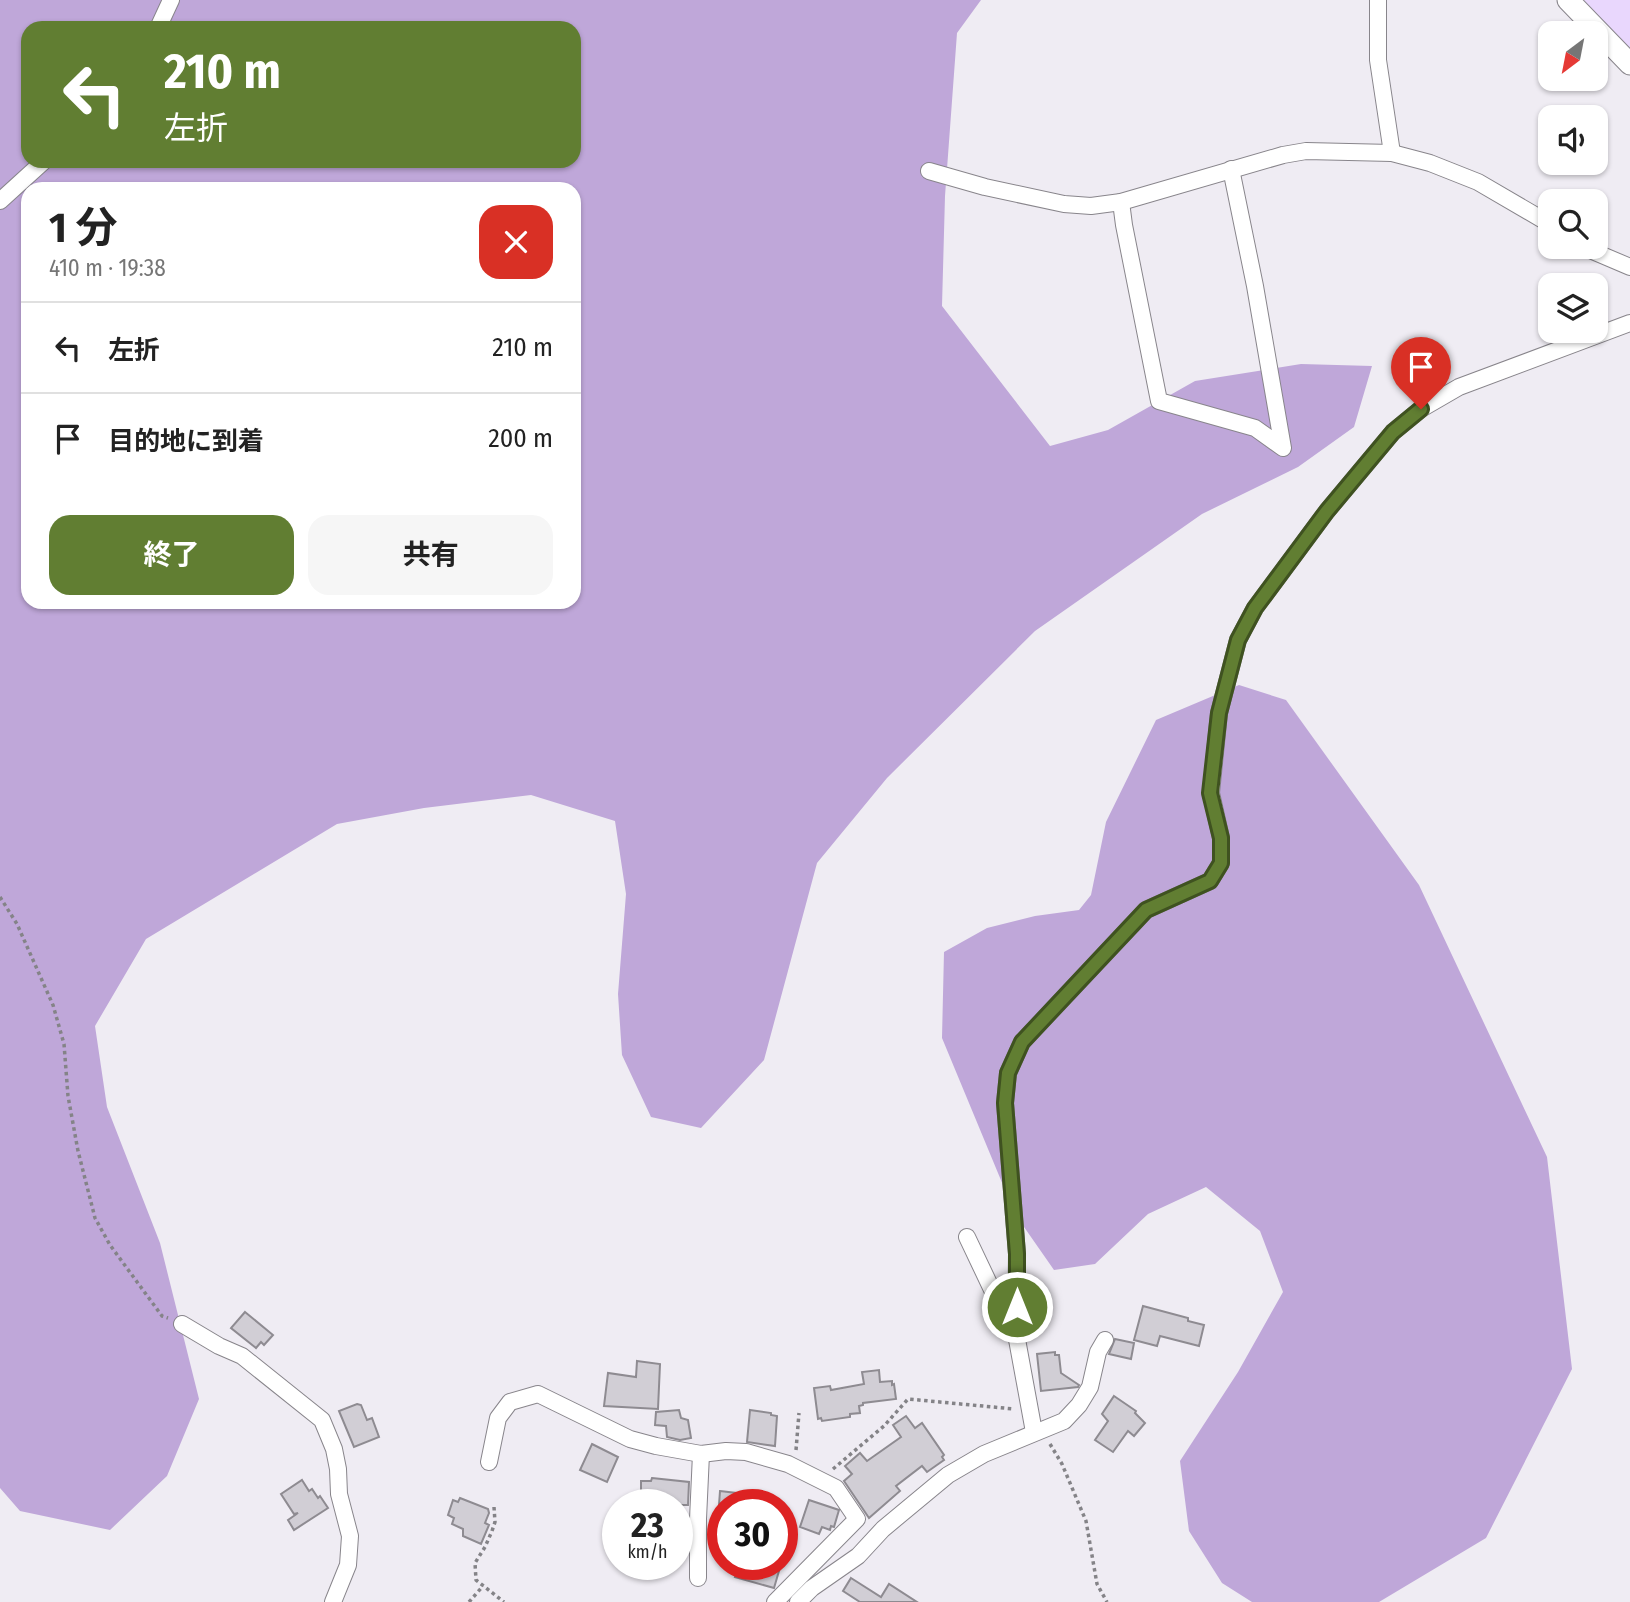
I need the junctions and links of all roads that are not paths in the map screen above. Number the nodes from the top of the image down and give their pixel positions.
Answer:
1 (172, 0) edge
2 (1378, 0) edge
3 (1568, 0) edge
4 (162, 21) edge
5 (1630, 64) edge
6 (1392, 153) junction
7 (36, 168) edge
8 (1231, 169) junction
9 (929, 171) dead end
10 (0, 201) edge
11 (1121, 202) junction
12 (1538, 217) edge
13 (1608, 258) edge
14 (1630, 267) edge
15 (1630, 323) edge
16 (967, 1237) dead end
17 (182, 1324) road end
18 (1016, 1334) junction
19 (1105, 1340) dead end
20 (1034, 1432) junction
21 (701, 1454) junction
22 (489, 1462) dead end
23 (698, 1578) dead end
24 (334, 1602) edge
25 (775, 1602) edge
26 (798, 1602) edge

1 - 4 street
2 - 6 street
3 - 5 street
6 - 8 street
6 - 12 street
7 - 10 street
8 - 11 street
8 - 11 street
9 - 11 street
13 - 14 street
15 - 18 street
16 - 18 street
17 - 24 street
18 - 20 street
19 - 20 street
20 - 26 street
21 - 22 street
21 - 23 street
21 - 25 street

